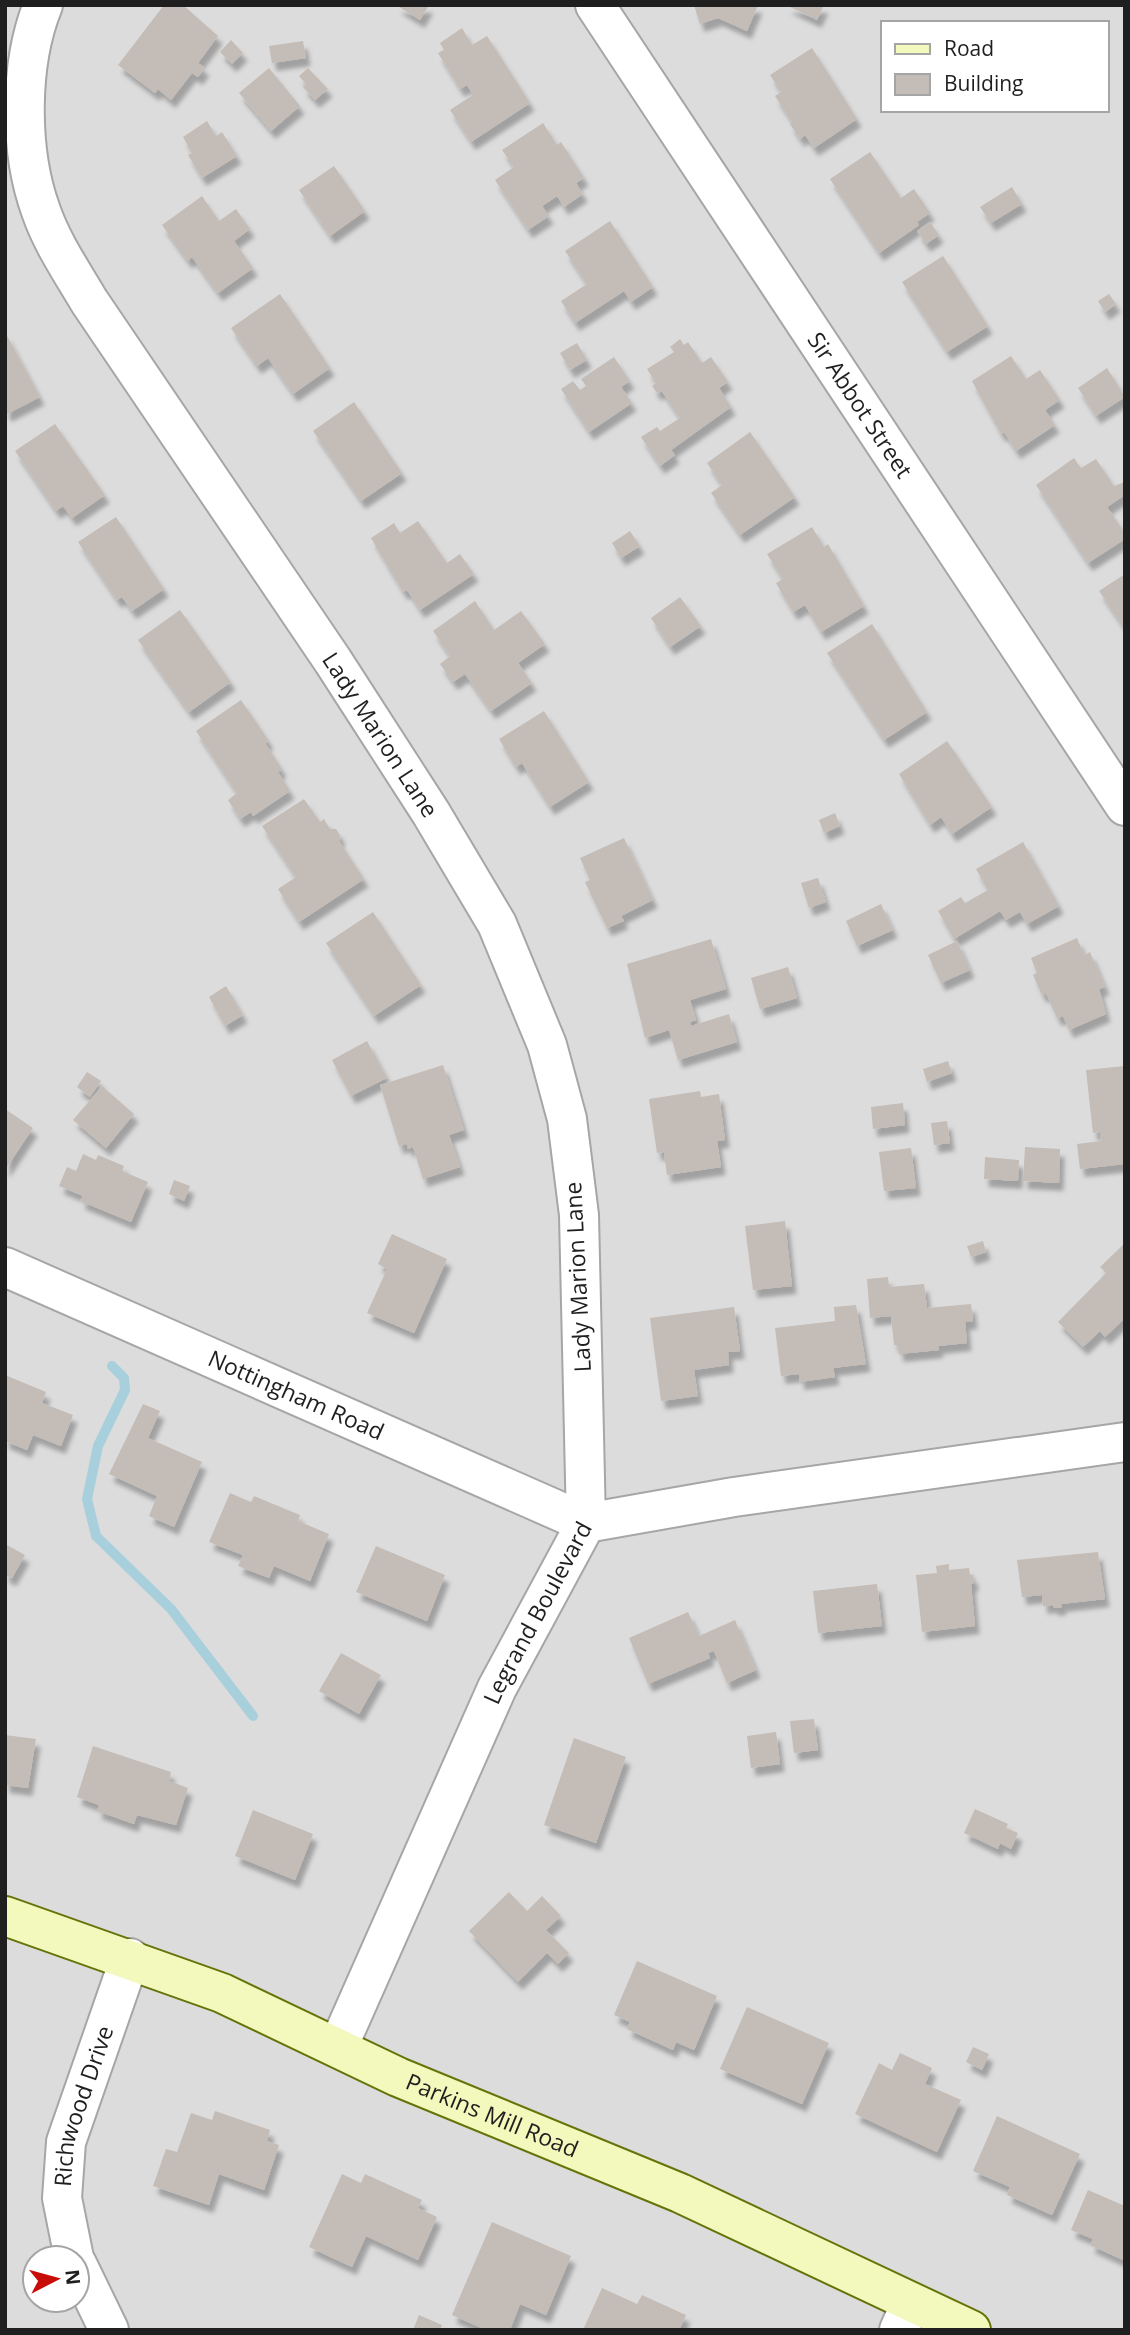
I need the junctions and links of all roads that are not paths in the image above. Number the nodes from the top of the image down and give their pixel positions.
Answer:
1 (43, 5) edge
2 (595, 5) edge
3 (1125, 806) edge
4 (5, 1267) edge
5 (1125, 1442) edge
6 (586, 1523) junction
7 (5, 1916) edge
8 (130, 1958) junction
9 (338, 2048) junction
10 (71, 2244) edge
11 (91, 2293) edge
12 (905, 2317) edge
13 (109, 2330) edge
14 (971, 2330) edge

1 - 6 street, Lady Marion Lane
2 - 3 street, Sir Abbot Street
4 - 6 street, Nottingham Road
5 - 6 street, Legrand Boulevard
6 - 9 street, Legrand Boulevard
7 - 8 street, Parkins Mill Road
8 - 9 street, Parkins Mill Road
8 - 10 street, Richwood Drive
9 - 12 street, Parkins Mill Road
11 - 13 street
12 - 14 street, Parkins Mill Road

